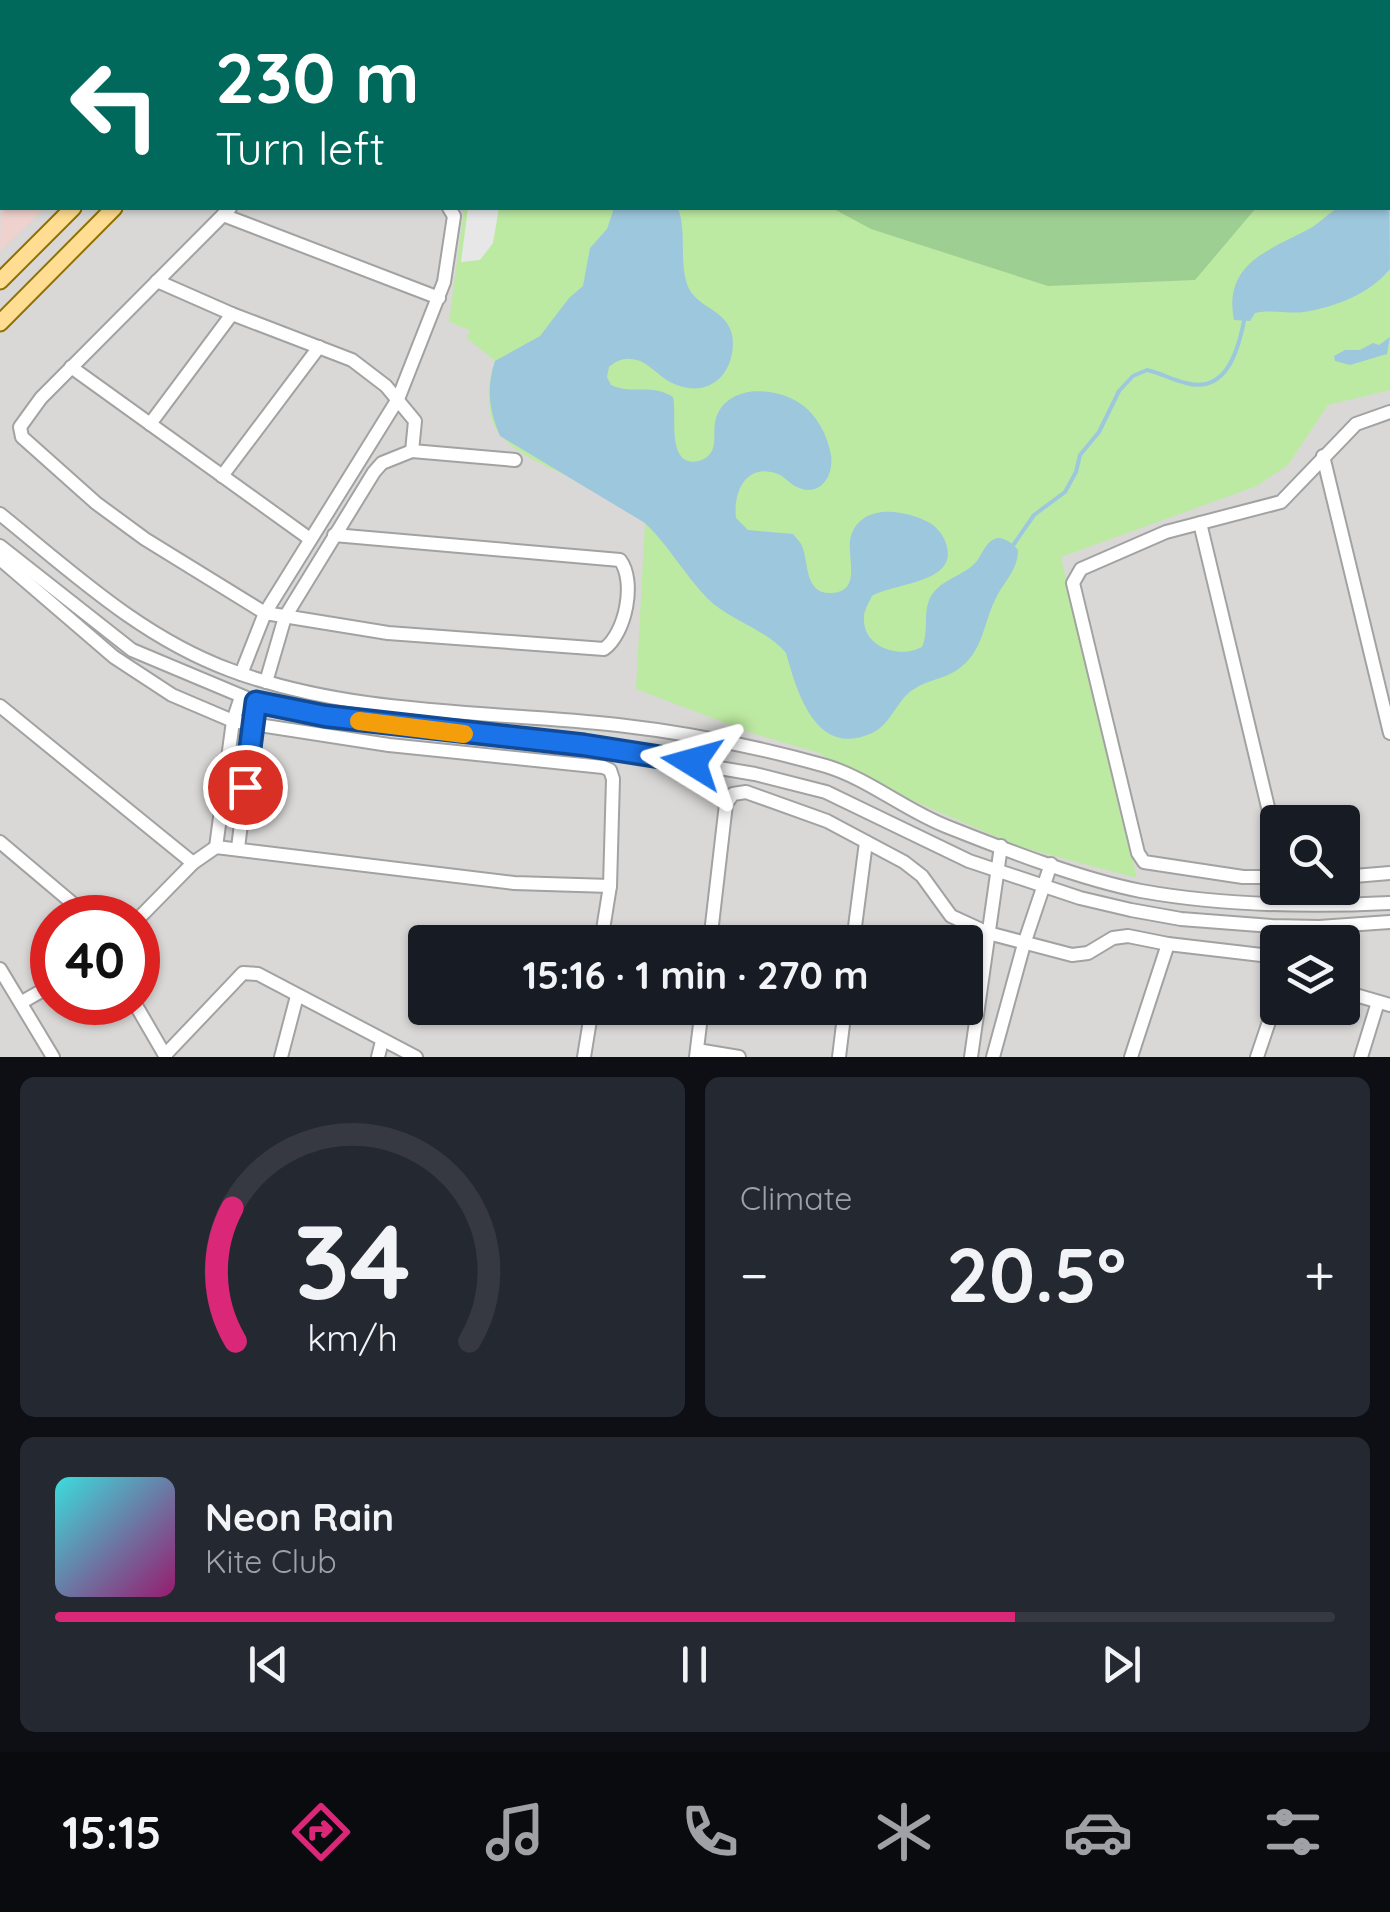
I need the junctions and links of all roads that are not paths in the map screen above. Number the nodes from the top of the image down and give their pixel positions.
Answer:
1 (71, 210) edge
2 (112, 210) edge
3 (450, 210) edge
4 (226, 211) edge
5 (0, 281) edge
6 (157, 281) junction
7 (438, 298) junction
8 (232, 314) junction
9 (0, 323) edge
10 (319, 347) junction
11 (71, 367) junction
12 (398, 399) junction
13 (1390, 412) edge
14 (150, 424) junction
15 (412, 451) junction
16 (1324, 456) junction
17 (514, 460) dead end
18 (222, 476) junction
19 (0, 514) edge
20 (1200, 524) junction
21 (334, 535) junction
22 (310, 539) junction
23 (0, 546) edge
24 (0, 559) edge
25 (74, 574) junction
26 (58, 592) junction
27 (264, 612) junction
28 (285, 617) junction
29 (241, 674) junction
30 (266, 682) junction
31 (240, 697) junction
32 (256, 702) junction
33 (0, 706) edge
34 (465, 713) junction
35 (233, 721) junction
36 (253, 726) junction
37 (1390, 733) edge
38 (464, 734) junction
39 (830, 767) junction
40 (826, 792) junction
41 (1267, 805) edge
42 (0, 842) edge
43 (866, 842) junction
44 (216, 846) junction
45 (1001, 846) junction
46 (238, 848) junction
47 (193, 863) junction
48 (1051, 864) junction
49 (997, 871) junction
50 (1390, 873) edge
51 (1360, 876) edge
52 (1260, 877) edge
53 (610, 886) junction
54 (1044, 887) junction
55 (63, 895) edge
56 (160, 897) edge
57 (1390, 903) edge
58 (1390, 922) edge
59 (604, 925) edge
60 (712, 925) edge
61 (855, 925) edge
62 (988, 932) junction
63 (1024, 944) junction
64 (1168, 944) junction
65 (1260, 958) edge
66 (0, 970) edge
67 (297, 996) junction
68 (30, 997) edge
69 (22, 1002) junction
70 (1384, 1003) edge
71 (148, 1025) edge
72 (589, 1025) edge
73 (700, 1025) edge
74 (844, 1025) edge
75 (1268, 1025) edge
76 (382, 1041) junction
77 (696, 1053) edge
78 (166, 1056) edge
79 (52, 1057) edge
80 (281, 1057) edge
81 (378, 1057) edge
82 (416, 1057) edge
83 (584, 1057) edge
84 (739, 1057) edge
85 (840, 1057) edge
86 (971, 1057) edge
87 (993, 1057) edge
88 (1131, 1057) edge
89 (1257, 1057) edge
90 (1361, 1057) edge

1 - 5 main road
2 - 9 main road
3 - 7 street
4 - 6 street
4 - 7 street
6 - 8 street
6 - 11 street
7 - 12 street
8 - 10 street
8 - 14 street
10 - 12 street
10 - 18 street
11 - 14 street
11 - 27 street
12 - 15 street
12 - 22 street
13 - 16 street
14 - 18 street
15 - 17 street
15 - 21 street
16 - 20 street
16 - 37 street
18 - 22 street
19 - 25 street
20 - 41 street
20 - 52 street
21 - 28 street
21 - 28 street
22 - 27 street
23 - 26 street
24 - 35 street
25 - 26 street
25 - 29 street
26 - 31 street
27 - 28 street
27 - 29 street
28 - 30 street
29 - 30 street
30 - 34 street
31 - 32 street
31 - 35 street
32 - 36 street
32 - 38 street
33 - 47 street
34 - 38 street
34 - 39 street
35 - 36 street
35 - 44 street
36 - 46 street
36 - 53 street
38 - 40 street
39 - 40 street
39 - 45 street
40 - 49 street
42 - 55 street
43 - 60 street
43 - 61 street
43 - 62 street
44 - 46 street
44 - 47 street
45 - 48 street
45 - 49 street
46 - 53 street
47 - 56 street
48 - 54 street
48 - 57 street
49 - 54 street
49 - 62 street
50 - 51 street
53 - 59 street
54 - 58 street
54 - 63 street
62 - 63 street
62 - 86 street
63 - 64 street
63 - 87 street
64 - 65 street
64 - 88 street
66 - 69 street
67 - 76 street
67 - 78 street
67 - 80 street
68 - 69 street
69 - 79 street
70 - 90 street
71 - 78 street
72 - 83 street
73 - 77 street
74 - 85 street
75 - 89 street
76 - 81 street
76 - 82 street
77 - 84 street

